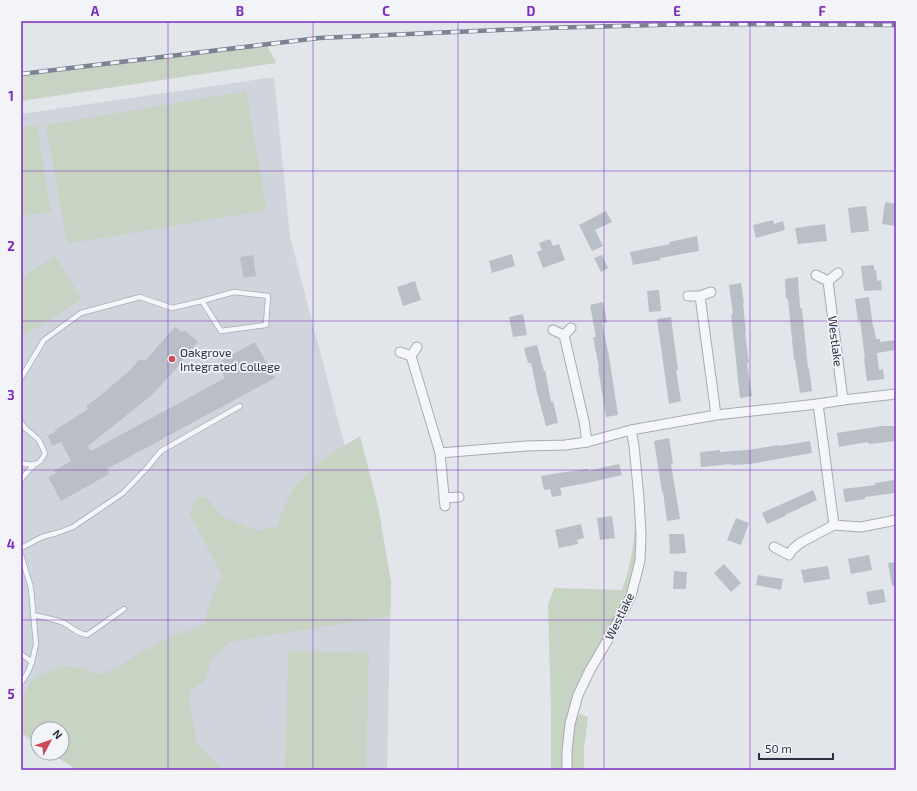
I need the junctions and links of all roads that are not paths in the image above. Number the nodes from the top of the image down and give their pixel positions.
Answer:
1 (838, 273) dead end
2 (816, 276) dead end
3 (828, 281) junction
4 (711, 292) dead end
5 (688, 296) dead end
6 (700, 296) junction
7 (202, 301) junction
8 (571, 328) dead end
9 (553, 330) dead end
10 (564, 335) junction
11 (417, 347) dead end
12 (400, 352) dead end
13 (411, 356) junction
14 (21, 378) edge
15 (896, 394) edge
16 (843, 400) junction
17 (818, 404) junction
18 (240, 406) dead end
19 (716, 415) junction
20 (21, 422) edge
21 (631, 430) junction
22 (587, 442) junction
23 (440, 453) junction
24 (21, 463) edge
25 (34, 465) junction
26 (21, 481) edge
27 (459, 497) dead end
28 (896, 520) edge
29 (834, 525) junction
30 (21, 548) edge
31 (774, 548) dead end
32 (21, 555) edge
33 (124, 609) dead end
34 (33, 615) junction
35 (21, 654) edge
36 (32, 662) junction
37 (21, 681) edge
38 (567, 770) edge

1 - 3 street
2 - 3 street
3 - 16 street, Westlake
4 - 6 street
5 - 6 street
6 - 19 street
7 - 7 lane
7 - 14 lane
8 - 10 street
9 - 10 street
10 - 22 street
11 - 13 street
12 - 13 street
13 - 23 street
15 - 16 street
16 - 17 street
17 - 19 street
17 - 29 street
18 - 30 lane
19 - 21 street
20 - 25 lane
21 - 22 street
21 - 38 street, Westlake
22 - 23 street
23 - 27 street
24 - 25 lane
25 - 26 lane
28 - 29 street
29 - 31 street
32 - 34 lane
33 - 34 lane
34 - 36 lane
35 - 36 lane
36 - 37 lane

